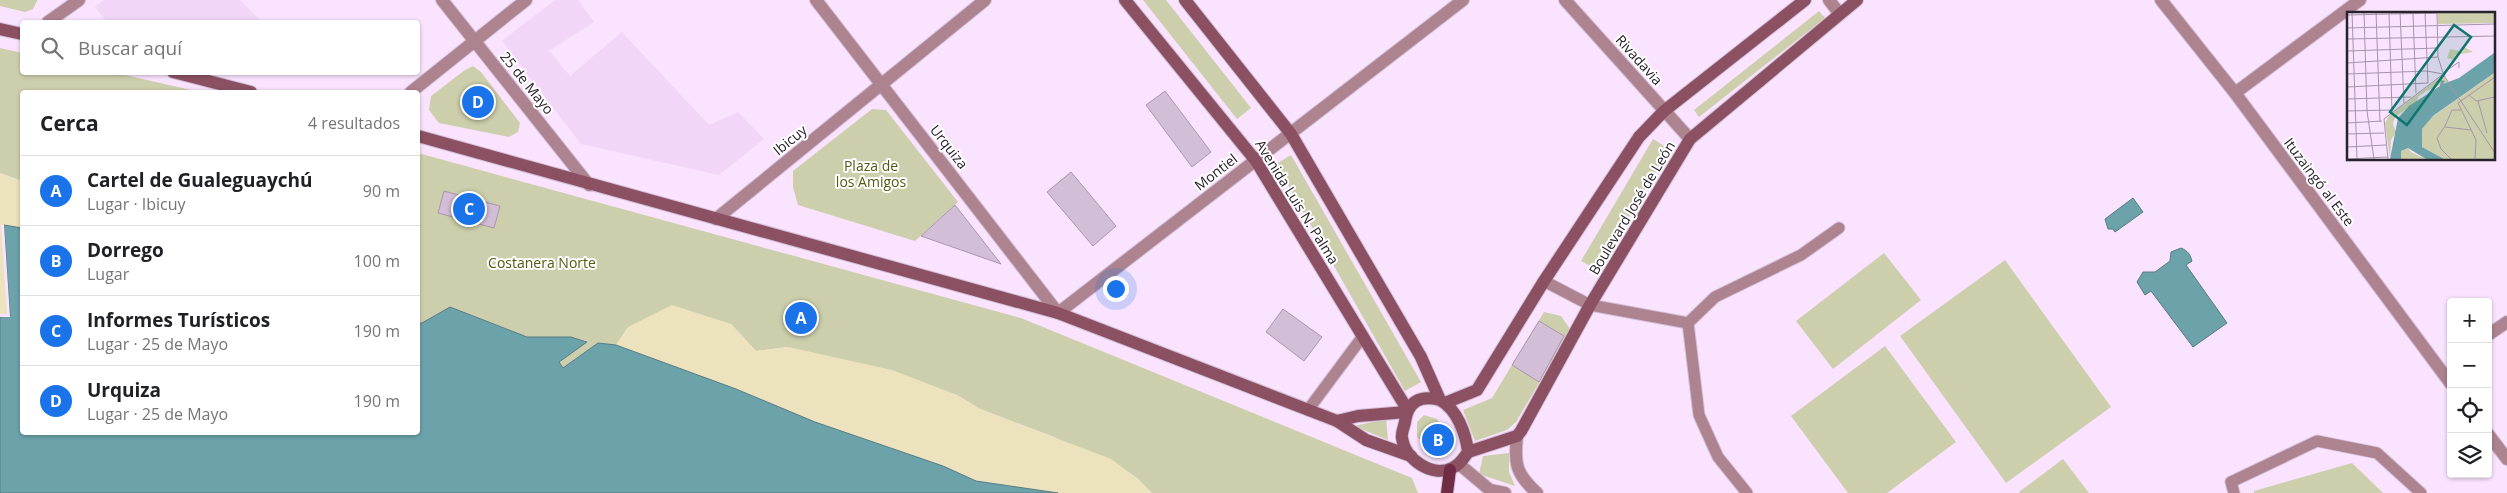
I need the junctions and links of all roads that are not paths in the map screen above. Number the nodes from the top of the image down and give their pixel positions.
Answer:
1 (442, 0) edge
2 (526, 0) edge
3 (816, 0) edge
4 (985, 0) edge
5 (1125, 0) edge
6 (1185, 0) edge
7 (1463, 0) edge
8 (1565, 0) edge
9 (1805, 0) edge
10 (1829, 0) edge
11 (1857, 0) edge
12 (2161, 0) edge
13 (2360, 0) edge
14 (71, 2) edge
15 (1839, 14) junction
16 (50, 20) edge
17 (0, 29) edge
18 (20, 34) edge
19 (474, 41) junction
20 (185, 75) edge
21 (882, 85) junction
22 (243, 90) edge
23 (413, 90) edge
24 (2234, 93) junction
25 (1664, 111) junction
26 (1291, 134) junction
27 (420, 137) edge
28 (1690, 139) junction
29 (1256, 161) junction
30 (589, 185) junction
31 (716, 219) junction
32 (1839, 228) dead end
33 (1544, 281) junction
34 (1590, 306) junction
35 (1058, 313) junction
36 (2507, 322) edge
37 (1688, 323) junction
38 (2492, 332) edge
39 (1363, 336) junction
40 (2447, 365) edge
41 (2440, 370) junction
42 (2447, 379) edge
43 (1443, 402) junction
44 (1308, 410) junction
45 (1407, 411) junction
46 (1337, 421) junction
47 (1516, 436) junction
48 (2492, 439) edge
49 (1468, 452) junction
50 (1411, 456) junction
51 (2507, 459) edge
52 (1455, 467) junction
53 (1446, 493) edge
54 (1505, 493) edge
55 (1537, 493) edge
56 (1746, 493) edge
57 (2234, 493) edge
58 (2421, 493) edge

1 - 19 street, 25 de Mayo
2 - 19 street
3 - 21 street, Urquiza
4 - 21 street, Ibicuy
5 - 29 main road, Avenida Luis N. Palma
6 - 26 main road, Avenida Luis N. Palma
7 - 26 street, Montiel
8 - 25 street, Rivadavia
9 - 25 main road, Boulevard José de León
10 - 15 street
11 - 15 main road, Boulevard José de León
12 - 24 street, Ituzaingó al Este
13 - 24 street
14 - 16 street
15 - 28 main road, Boulevard José de León
17 - 18 main road
19 - 23 street
19 - 30 street, 25 de Mayo
20 - 22 main road
21 - 31 street, Ibicuy
21 - 35 street, Urquiza
24 - 41 street, Ituzaingó al Este
25 - 28 street, Rivadavia
25 - 33 main road, Boulevard José de León
26 - 29 street, Montiel
26 - 43 main road, Avenida Luis N. Palma
27 - 30 main road
28 - 34 main road, Boulevard José de León
29 - 35 street, Montiel
29 - 39 main road, Avenida Luis N. Palma
30 - 31 main road
31 - 35 main road
32 - 37 lane
33 - 34 lane
33 - 43 main road, Boulevard José de León
34 - 37 lane
34 - 47 main road, Boulevard José de León
35 - 44 main road
36 - 38 street
37 - 56 lane
39 - 44 lane
39 - 45 main road, Avenida Luis N. Palma
40 - 41 street
41 - 42 street, Ituzaingó al Este
43 - 45 main road
43 - 49 main road
44 - 46 main road
45 - 46 main road
45 - 50 main road
46 - 50 main road
47 - 49 main road
47 - 55 street
48 - 51 street
49 - 52 main road
50 - 52 main road
52 - 53 main road
52 - 54 street
57 - 58 lane

